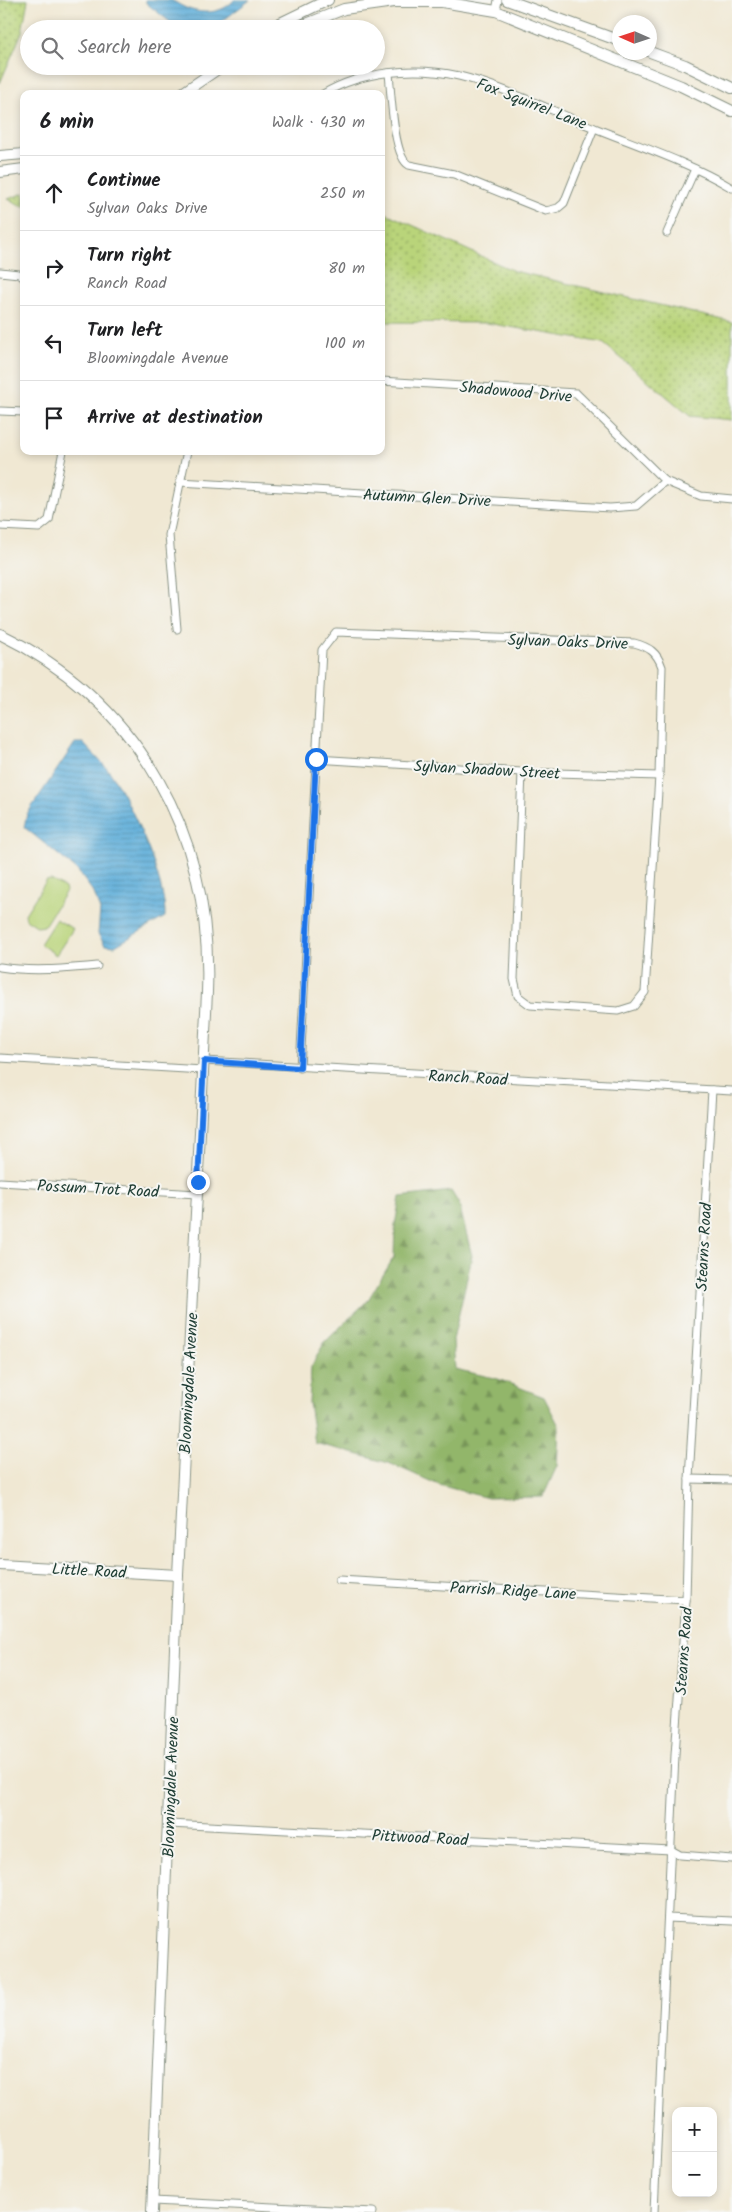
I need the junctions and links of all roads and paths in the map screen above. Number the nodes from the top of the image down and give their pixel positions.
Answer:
1 (328, 0) edge
2 (498, 0) edge
3 (507, 0) edge
4 (496, 11) junction
5 (287, 20) edge
6 (316, 20) edge
7 (612, 38) edge
8 (657, 55) edge
9 (389, 73) junction
10 (385, 74) edge
11 (209, 75) edge
12 (380, 75) edge
13 (732, 88) edge
14 (187, 90) edge
15 (331, 90) edge
16 (732, 111) edge
17 (594, 128) junction
18 (20, 154) edge
19 (0, 156) edge
20 (20, 169) edge
21 (695, 169) junction
22 (0, 172) edge
23 (732, 188) edge
24 (667, 233) dead end
25 (0, 272) edge
26 (20, 275) edge
27 (385, 381) edge
28 (0, 411) edge
29 (20, 412) edge
30 (62, 455) edge
31 (186, 455) edge
32 (665, 481) junction
33 (180, 482) junction
34 (732, 499) edge
35 (0, 526) edge
36 (177, 629) dead end
37 (0, 634) edge
38 (316, 759) junction
39 (522, 772) junction
40 (659, 776) junction
41 (97, 966) dead end
42 (0, 967) edge
43 (0, 1058) edge
44 (203, 1065) junction
45 (300, 1068) junction
46 (712, 1090) junction
47 (732, 1091) edge
48 (0, 1182) edge
49 (197, 1194) junction
50 (689, 1479) junction
51 (732, 1480) edge
52 (0, 1565) edge
53 (178, 1575) junction
54 (339, 1580) dead end
55 (686, 1600) junction
56 (169, 1824) junction
57 (672, 1850) junction
58 (732, 1858) edge
59 (668, 1918) junction
60 (732, 1922) edge
61 (153, 2201) junction
62 (152, 2212) edge
63 (373, 2212) edge
64 (654, 2212) edge

1 - 5 street
2 - 4 street
3 - 7 street
4 - 6 street
4 - 16 street
8 - 13 street
9 - 10 street, Fox Squirrel Lane
9 - 17 street, Fox Squirrel Lane
9 - 17 street
11 - 14 street
12 - 15 street, Fox Squirrel Lane
17 - 21 street, Fox Squirrel Lane
18 - 19 street
20 - 22 street
21 - 23 street, Fox Squirrel Lane
21 - 24 street
25 - 26 street
27 - 32 street, Shadowood Drive
28 - 29 street
30 - 35 street
31 - 33 street
32 - 33 street, Autumn Glen Drive
32 - 34 street, Shadowood Drive
33 - 36 street
37 - 44 street, Bloomingdale Avenue
38 - 39 street, Sylvan Shadow Street
38 - 40 street, Sylvan Oaks Drive
38 - 45 street, Sylvan Oaks Drive
39 - 40 street, Sylvan Shadow Street
39 - 40 street, Sylvan Oaks Drive
41 - 42 street
43 - 44 street, Ranch Road
44 - 45 street, Ranch Road
44 - 49 street, Bloomingdale Avenue
45 - 46 street, Ranch Road
46 - 47 street, Ranch Road
46 - 50 street, Stearns Road
48 - 49 street, Possum Trot Road
49 - 53 street, Bloomingdale Avenue
50 - 51 street
50 - 55 street, Stearns Road
52 - 53 street, Little Road
53 - 56 street, Bloomingdale Avenue
54 - 55 street, Parrish Ridge Lane
55 - 57 street, Stearns Road
56 - 57 street, Pittwood Road
56 - 61 street, Bloomingdale Avenue
57 - 58 street, Pittwood Road
57 - 59 street, Stearns Road
59 - 60 street
59 - 64 street, Stearns Road
61 - 62 street, Bloomingdale Avenue
61 - 63 street

